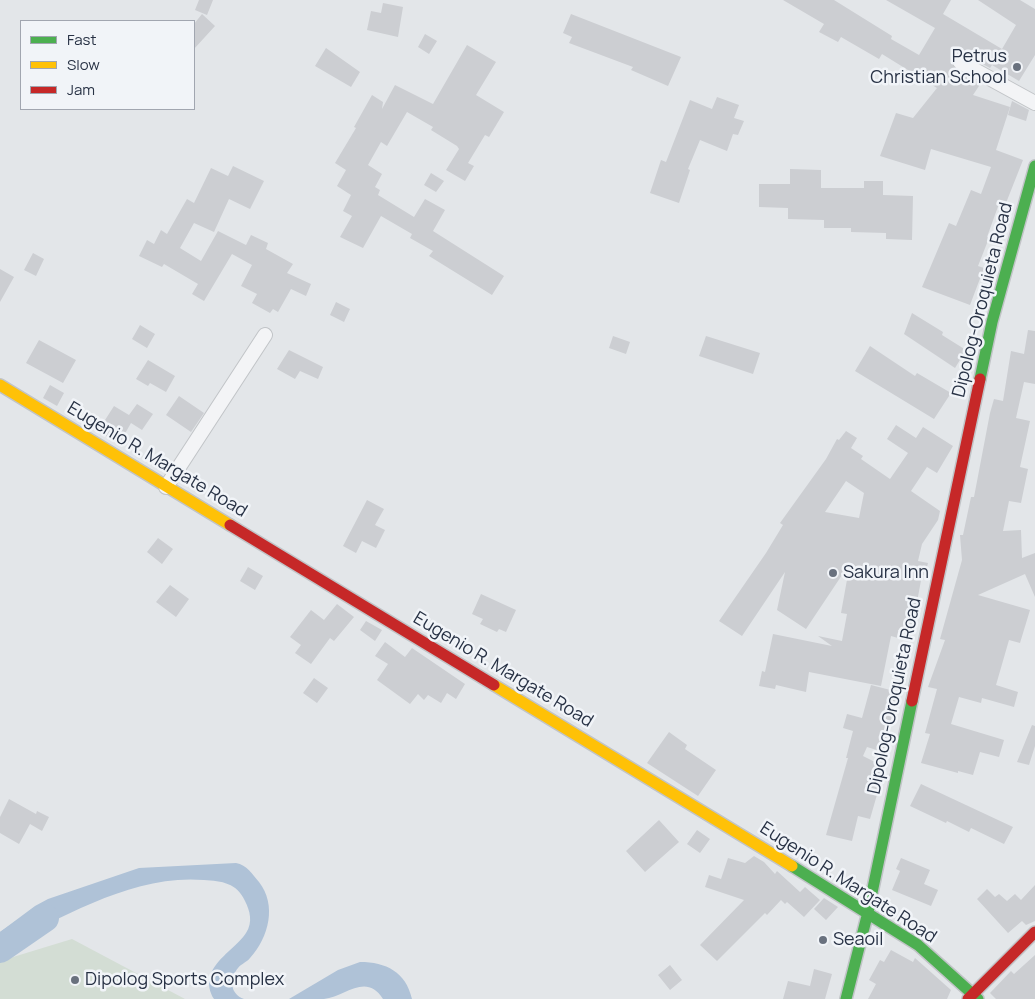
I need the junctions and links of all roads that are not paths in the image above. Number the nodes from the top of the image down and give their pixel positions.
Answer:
1 (960, 62) dead end
2 (1035, 103) edge
3 (1035, 166) edge
4 (265, 334) dead end
5 (0, 385) edge
6 (166, 487) junction
7 (868, 912) junction
8 (1035, 932) edge
9 (973, 997) edge
10 (846, 999) edge

1 - 2 street
3 - 7 street, Dipolog-Oroquieta Road
4 - 6 street
5 - 6 street, Eugenio R. Margate Road
6 - 7 street, Eugenio R. Margate Road
7 - 9 street, Eugenio R. Margate Road
7 - 10 street, Dipolog-Oroquieta Road
8 - 9 street

